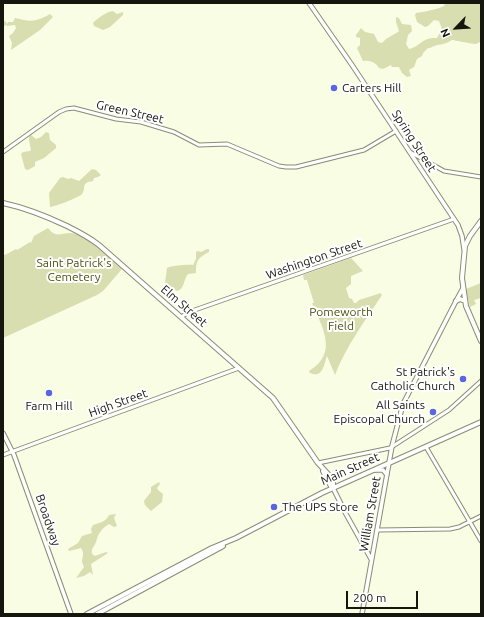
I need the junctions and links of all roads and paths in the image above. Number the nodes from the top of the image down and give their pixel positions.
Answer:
1 (309, 3) edge
2 (396, 131) junction
3 (408, 150) junction
4 (3, 152) edge
5 (481, 177) edge
6 (3, 203) edge
7 (454, 219) junction
8 (481, 221) edge
9 (461, 231) junction
10 (470, 236) junction
11 (464, 250) junction
12 (463, 288) junction
13 (456, 301) junction
14 (465, 301) junction
15 (181, 317) junction
16 (481, 341) edge
17 (239, 368) junction
18 (481, 381) edge
19 (481, 422) edge
20 (3, 433) edge
21 (426, 447) junction
22 (392, 448) junction
23 (13, 451) junction
24 (3, 455) edge
25 (400, 459) junction
26 (319, 464) junction
27 (389, 464) junction
28 (375, 470) junction
29 (387, 475) junction
30 (333, 488) junction
31 (481, 516) edge
32 (470, 522) junction
33 (378, 530) junction
34 (481, 541) edge
35 (372, 560) junction
36 (189, 563) junction
37 (155, 578) junction
38 (155, 584) junction
39 (71, 614) edge
40 (87, 614) edge
41 (97, 614) edge
42 (362, 614) edge

1 - 2 main road, Spring Street
2 - 3 main road, Spring Street
2 - 4 street, Green Street
3 - 5 street
3 - 7 main road, Spring Street
6 - 15 main road, Elm Street
7 - 9 main road, Spring Street
7 - 15 street, Washington Street
8 - 10 main road
9 - 10 main road
9 - 11 main road, Spring Street
10 - 11 main road
11 - 12 main road
12 - 13 main road, William Street
12 - 14 main road
13 - 14 main road
13 - 22 main road, William Street
14 - 16 main road
15 - 17 main road, Elm Street
17 - 23 street, High Street
17 - 26 main road, Elm Street
18 - 22 street
19 - 21 main road, Main Street
20 - 23 main road, Broadway
21 - 25 main road, Main Street
21 - 32 street
22 - 25 main road
22 - 26 street
22 - 27 main road, William Street
23 - 24 street, High Street
23 - 39 main road, Broadway
25 - 27 main road, Main Street
26 - 30 main road, Elm Street
27 - 28 main road, Main Street
27 - 29 main road, William Street
28 - 29 main road
28 - 30 main road, Main Street
29 - 33 main road, William Street
30 - 35 main road, Elm Street
30 - 36 main road, Main Street
31 - 32 street
32 - 33 street
32 - 34 street
33 - 35 main road, William Street
35 - 42 main road, William Street
36 - 37 main road, Main Street
36 - 38 main road, Main Street
37 - 38 main road
37 - 40 main road, Main Street
38 - 41 main road, Main Street

